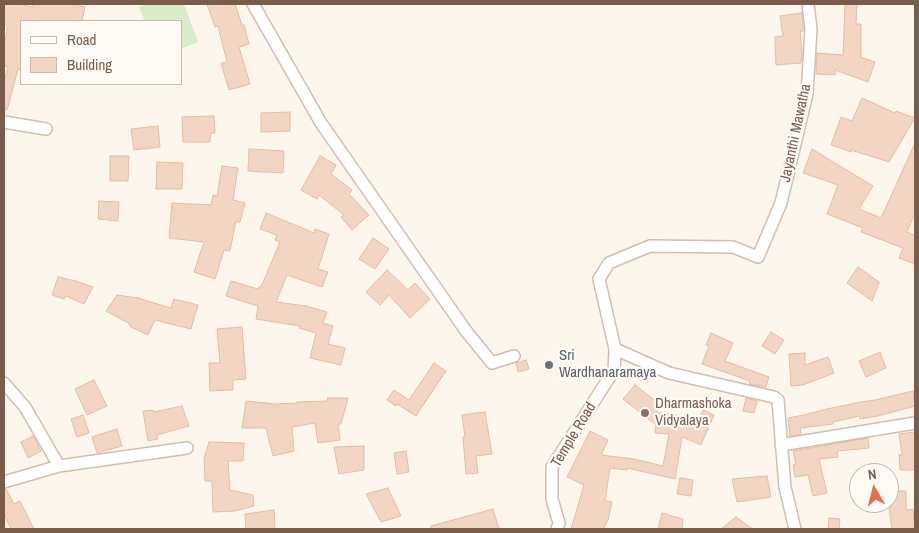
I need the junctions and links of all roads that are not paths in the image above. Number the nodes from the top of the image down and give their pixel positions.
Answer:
1 (253, 4) edge
2 (808, 4) edge
3 (4, 122) edge
4 (46, 129) dead end
5 (758, 257) joint
6 (615, 349) junction
7 (514, 356) dead end
8 (4, 384) edge
9 (915, 423) edge
10 (781, 445) junction
11 (187, 448) dead end
12 (59, 466) junction
13 (4, 482) edge
14 (557, 529) edge
15 (795, 529) edge

1 - 7 street
2 - 5 street, Jayanthi Mawatha
3 - 4 street
5 - 6 street, Temple Road
6 - 10 street
6 - 14 street, Temple Road
8 - 12 street
9 - 10 street
10 - 15 street
11 - 12 street
12 - 13 street

